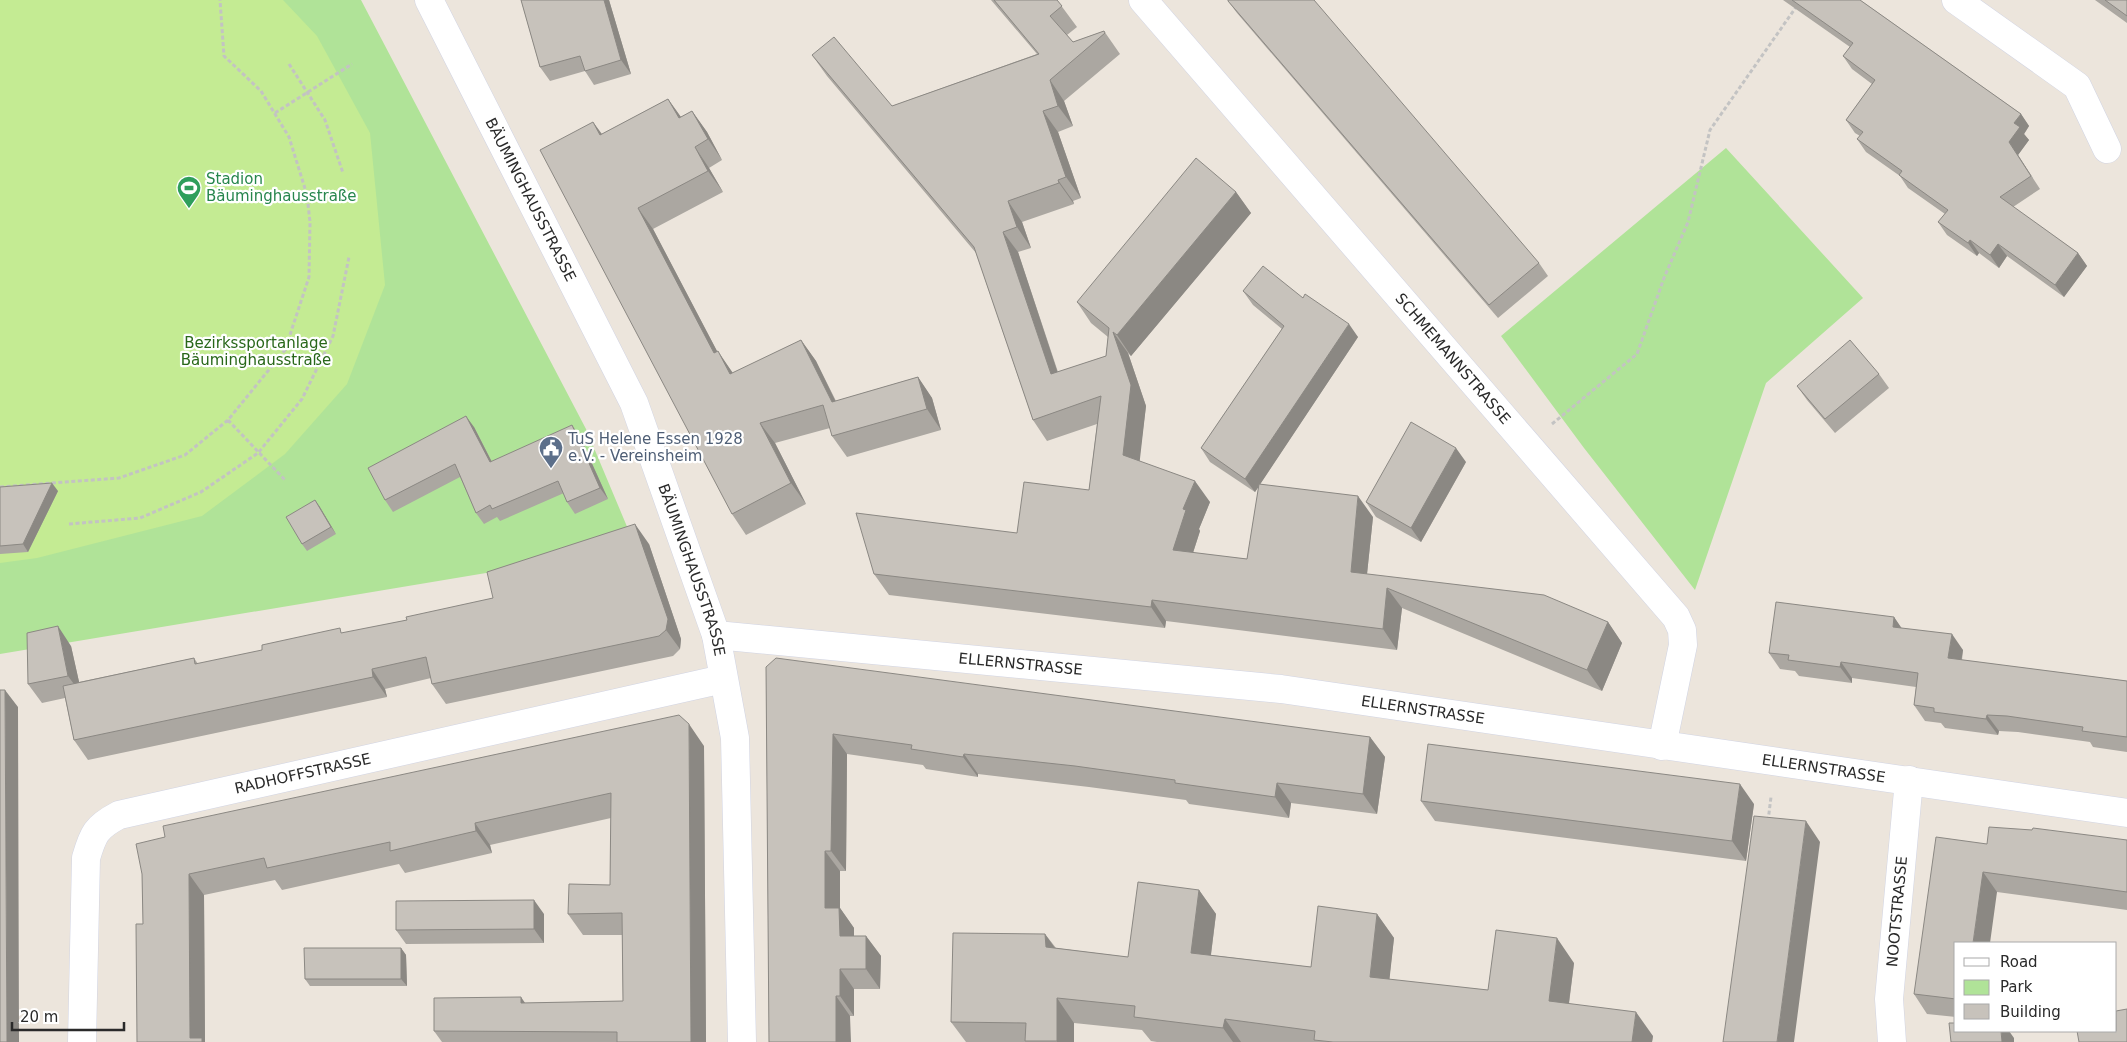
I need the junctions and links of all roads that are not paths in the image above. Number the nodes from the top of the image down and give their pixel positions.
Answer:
1 (429, 0) edge
2 (1143, 0) edge
3 (1956, 0) edge
4 (2107, 149) dead end
5 (716, 635) junction
6 (723, 679) junction
7 (1662, 746) junction
8 (1909, 780) junction
9 (2127, 813) edge
10 (82, 1042) edge
11 (742, 1042) edge
12 (1892, 1042) edge

1 - 5 street, BÄUMINGHAUSSTRASSE
2 - 7 street, SCHMEMANNSTRASSE
3 - 4 street
5 - 6 street, BÄUMINGHAUSSTRASSE
5 - 7 street, ELLERNSTRASSE
6 - 10 street, RADHOFFSTRASSE
6 - 11 street, BÄUMINGHAUSSTRASSE
7 - 8 street, ELLERNSTRASSE
8 - 9 street, ELLERNSTRASSE
8 - 12 street, NOOTSTRASSE

